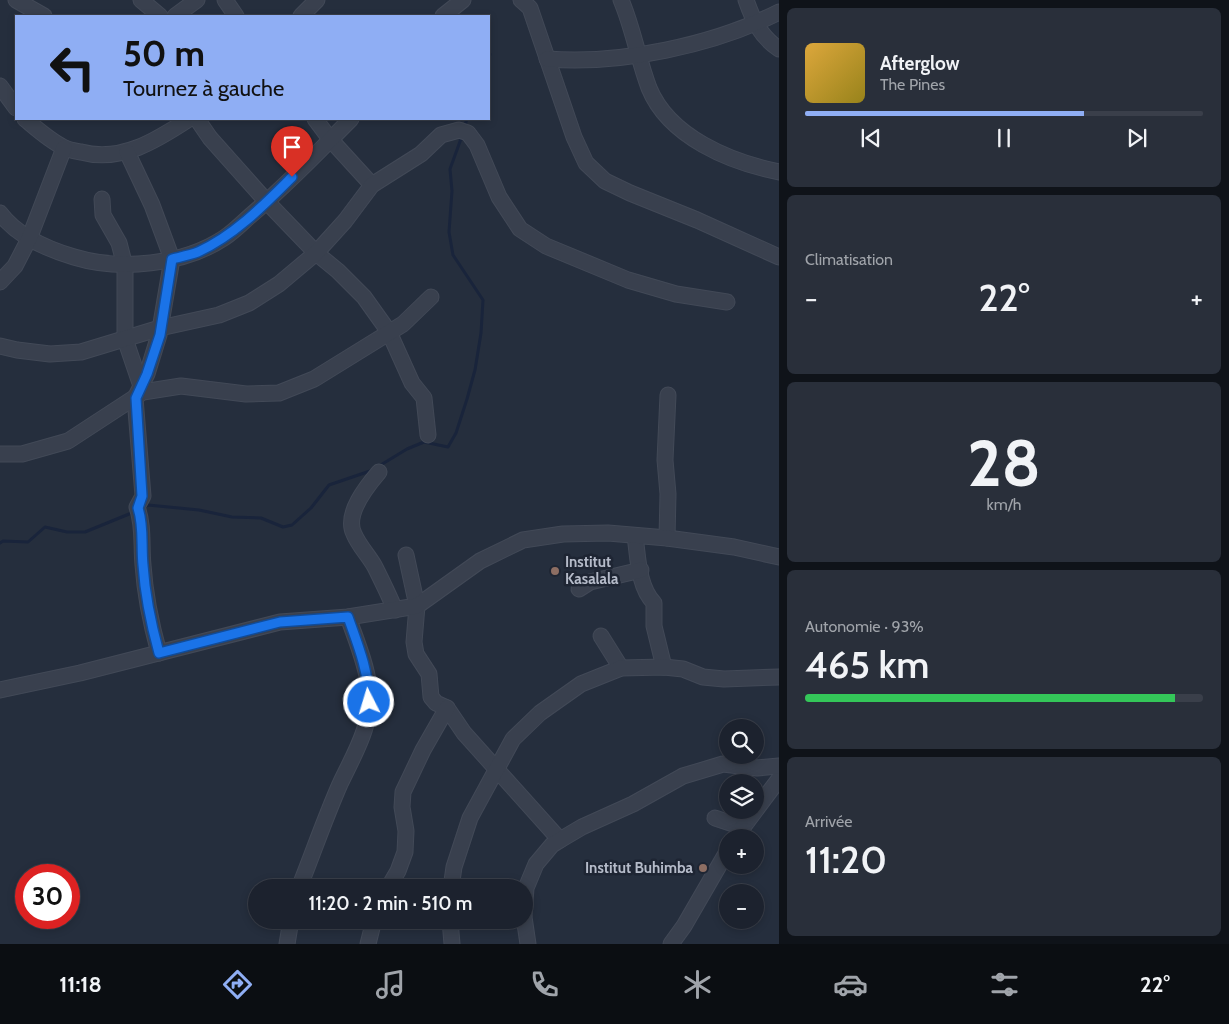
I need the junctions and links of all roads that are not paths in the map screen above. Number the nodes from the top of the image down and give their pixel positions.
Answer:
1 (16, 0) edge
2 (141, 0) edge
3 (197, 0) edge
4 (225, 0) edge
5 (317, 0) edge
6 (463, 0) edge
7 (521, 0) edge
8 (621, 0) edge
9 (746, 0) edge
10 (779, 12) edge
11 (42, 15) edge
12 (159, 15) edge
13 (176, 15) edge
14 (235, 15) edge
15 (302, 15) edge
16 (444, 15) edge
17 (754, 23) junction
18 (779, 49) edge
19 (639, 55) junction
20 (547, 59) junction
21 (0, 86) edge
22 (15, 107) edge
23 (26, 120) edge
24 (187, 120) edge
25 (198, 120) edge
26 (316, 120) edge
27 (350, 120) edge
28 (330, 139) junction
29 (64, 148) junction
30 (127, 152) junction
31 (779, 172) edge
32 (372, 185) junction
33 (102, 199) dead end
34 (267, 202) junction
35 (0, 213) edge
36 (29, 239) junction
37 (316, 253) junction
38 (779, 257) edge
39 (172, 259) junction
40 (125, 266) junction
41 (0, 282) edge
42 (431, 297) dead end
43 (728, 302) dead end
44 (160, 328) junction
45 (389, 332) junction
46 (125, 339) junction
47 (0, 346) edge
48 (138, 392) junction
49 (668, 395) dead end
50 (428, 435) dead end
51 (0, 454) edge
52 (379, 472) dead end
53 (635, 536) junction
54 (667, 538) junction
55 (406, 555) dead end
56 (779, 557) edge
57 (641, 570) junction
58 (579, 589) dead end
59 (417, 606) junction
60 (395, 610) junction
61 (348, 617) junction
62 (601, 636) dead end
63 (159, 653) junction
64 (664, 667) junction
65 (620, 668) junction
66 (779, 677) edge
67 (0, 690) edge
68 (447, 708) junction
69 (779, 766) edge
70 (496, 769) junction
71 (779, 779) edge
72 (715, 818) dead end
73 (734, 829) edge
74 (741, 829) edge
75 (560, 840) junction
76 (719, 866) edge
77 (303, 879) edge
78 (393, 879) edge
79 (452, 879) edge
80 (530, 879) edge
81 (290, 929) edge
82 (372, 929) edge
83 (451, 929) edge
84 (526, 929) edge
85 (287, 944) edge
86 (368, 944) edge
87 (452, 944) edge
88 (528, 944) edge
89 (670, 944) edge

1 - 11 street
2 - 12 street
3 - 13 street
4 - 14 street
5 - 15 street
6 - 16 street
7 - 20 street
8 - 19 street
9 - 17 street
10 - 17 street
17 - 18 street
17 - 19 street
19 - 20 street
19 - 31 street
20 - 38 street
21 - 22 street
23 - 29 street
24 - 30 street
25 - 34 street
26 - 28 street
27 - 28 street
28 - 32 street
28 - 34 street
29 - 30 street
29 - 36 street
30 - 39 street
32 - 37 street
32 - 43 street
33 - 40 street
34 - 37 street
34 - 39 street
35 - 36 street
36 - 40 street
36 - 41 street
37 - 44 street
37 - 45 street
39 - 40 street
39 - 44 street
40 - 46 street
42 - 45 street
44 - 46 street
44 - 48 street
45 - 48 street
45 - 50 street
46 - 47 street
46 - 48 street
48 - 51 street
48 - 63 street
49 - 54 street
52 - 60 street
53 - 54 street
53 - 57 street
53 - 59 street
54 - 56 street
55 - 59 street
57 - 58 street
57 - 64 street
59 - 60 street
59 - 68 street
60 - 61 street
61 - 63 street
61 - 77 street
62 - 65 street
63 - 67 street
64 - 65 street
64 - 66 street
65 - 70 street
68 - 70 street
68 - 78 street
69 - 75 street
70 - 75 street
70 - 79 street
71 - 74 street
72 - 73 street
75 - 80 street
76 - 89 street
81 - 85 street
82 - 86 street
83 - 87 street
84 - 88 street

